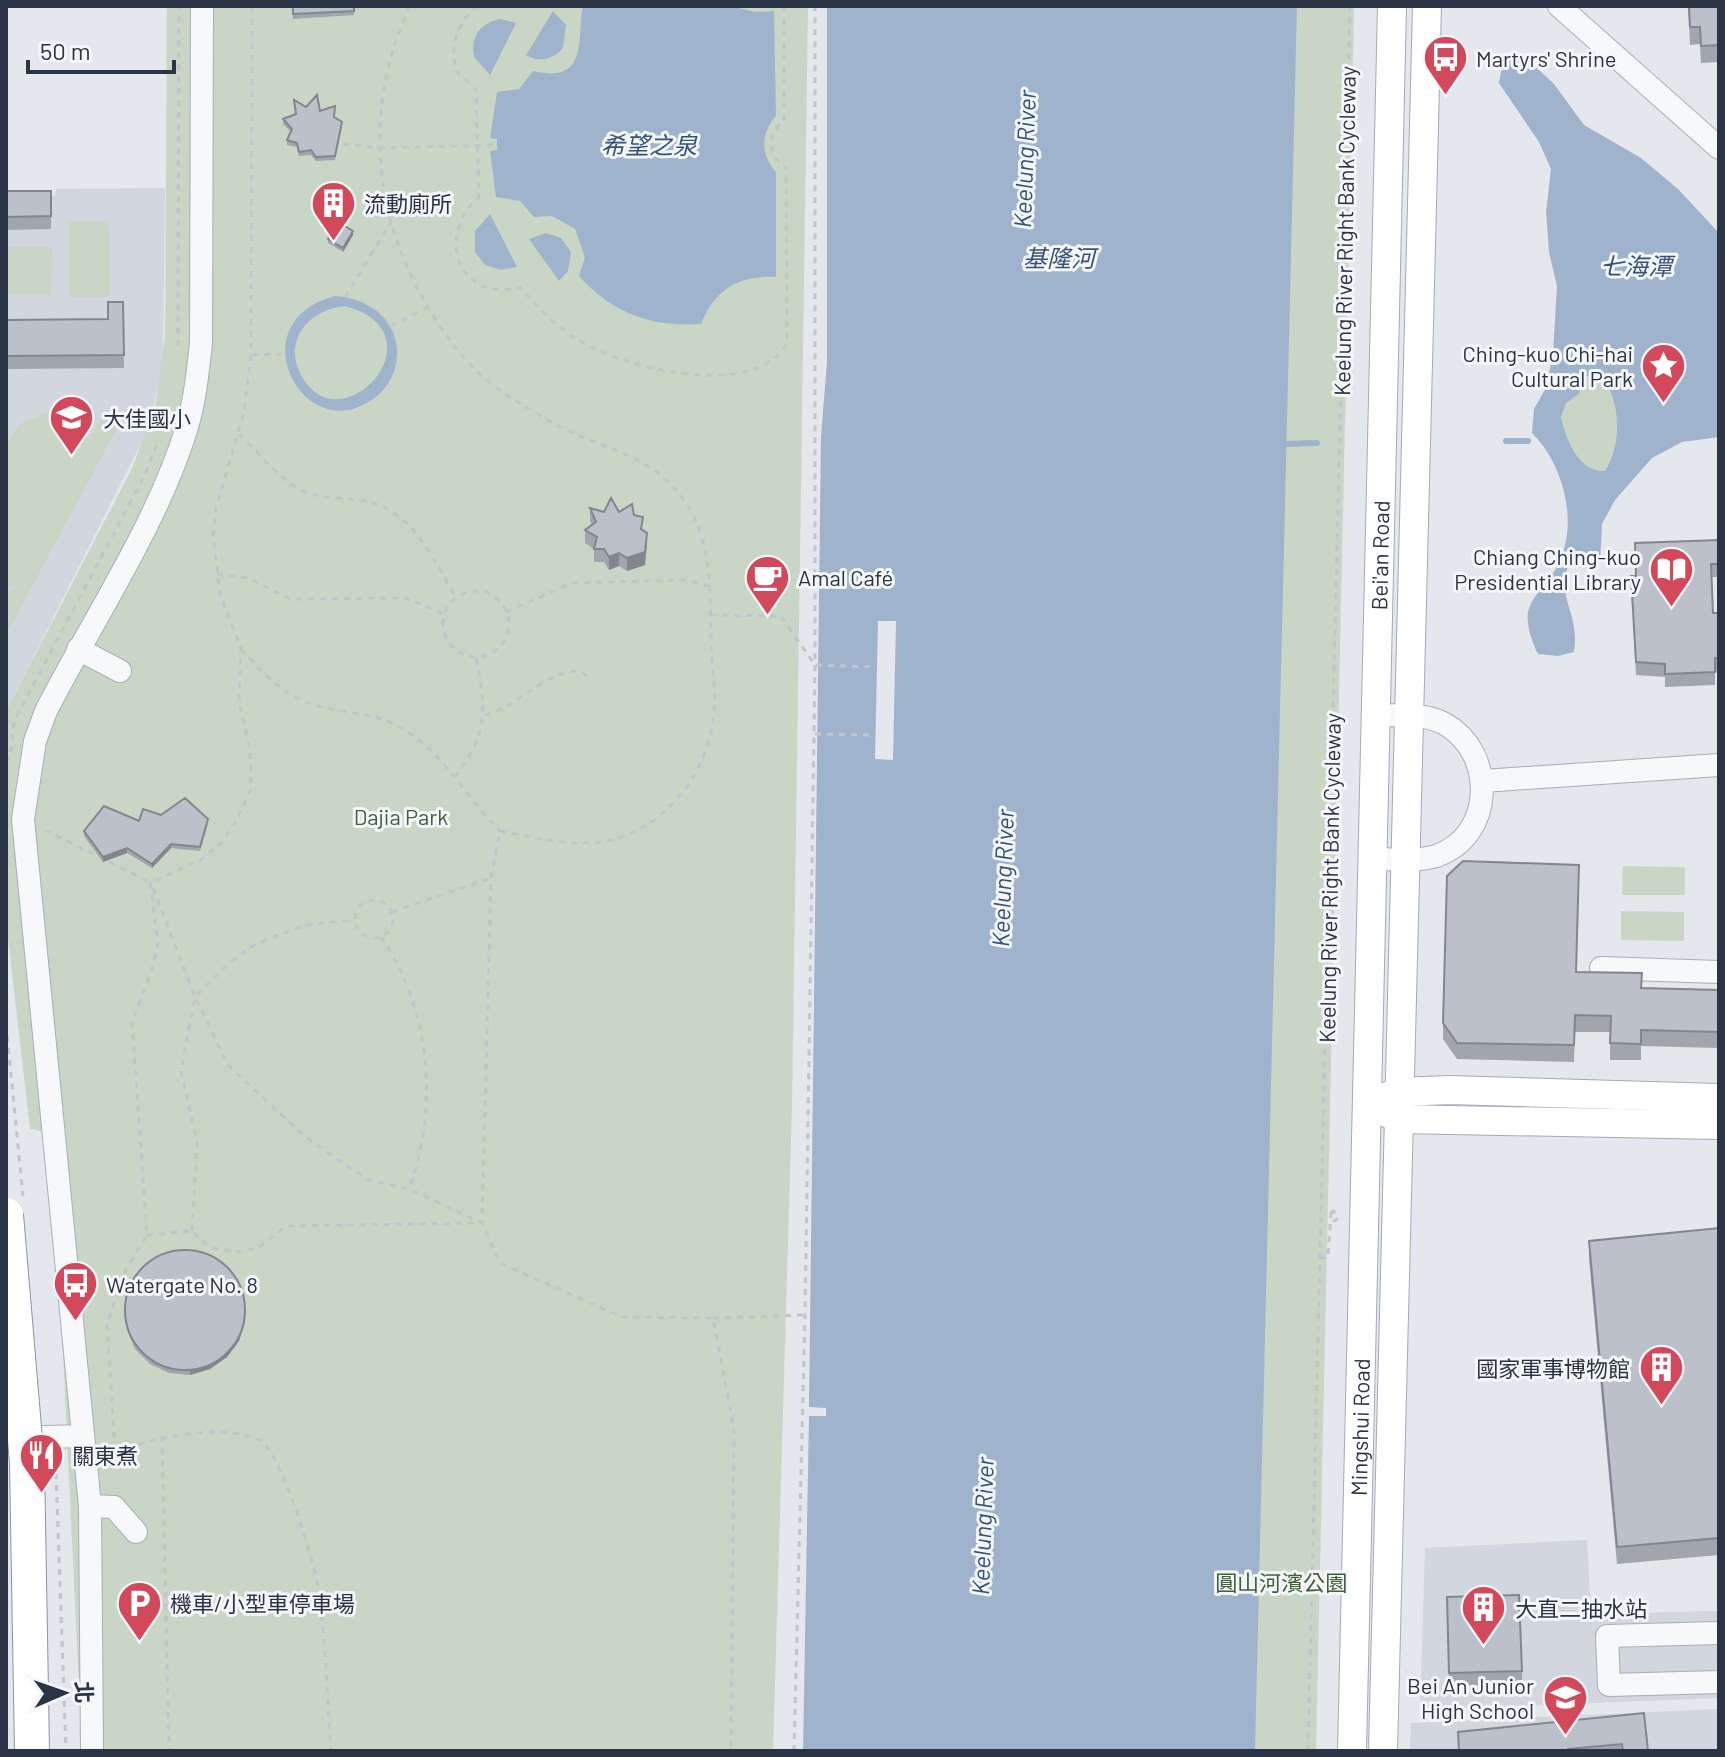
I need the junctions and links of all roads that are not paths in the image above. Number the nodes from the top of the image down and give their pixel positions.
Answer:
1 (202, 6) edge
2 (1392, 6) edge
3 (1427, 6) edge
4 (1559, 6) edge
5 (1719, 148) edge
6 (78, 649) junction
7 (120, 671) dead end
8 (1378, 715) junction
9 (1410, 716) junction
10 (1719, 765) edge
11 (1483, 781) junction
12 (14, 815) edge
13 (1375, 859) junction
14 (1405, 859) junction
15 (1601, 968) dead end
16 (1719, 972) edge
17 (1719, 1098) edge
18 (1366, 1103) junction
19 (1399, 1105) junction
20 (1719, 1125) edge
21 (6, 1215) edge
22 (6, 1438) edge
23 (84, 1444) junction
24 (90, 1506) junction
25 (136, 1532) dead end
26 (1719, 1633) edge
27 (1719, 1682) edge
28 (32, 1751) edge
29 (92, 1751) edge
30 (1352, 1751) edge
31 (1383, 1751) edge

1 - 6 lane
2 - 8 main road, Bei'an Road
3 - 9 main road, Bei'an Road
4 - 5 lane
6 - 7 lane
6 - 12 lane
8 - 9 lane
8 - 13 main road, Bei'an Road
9 - 11 lane
9 - 14 main road, Bei'an Road
10 - 11 lane
11 - 14 lane
12 - 23 lane
13 - 14 lane
13 - 18 main road, Bei'an Road
14 - 19 main road, Bei'an Road
15 - 16 lane
17 - 19 main road
18 - 19 main road
18 - 30 main road, Mingshui Road
19 - 20 main road
19 - 31 main road, Mingshui Road
21 - 28 highway, bridge
22 - 23 lane
23 - 24 lane
24 - 25 lane
24 - 29 lane
26 - 27 lane

